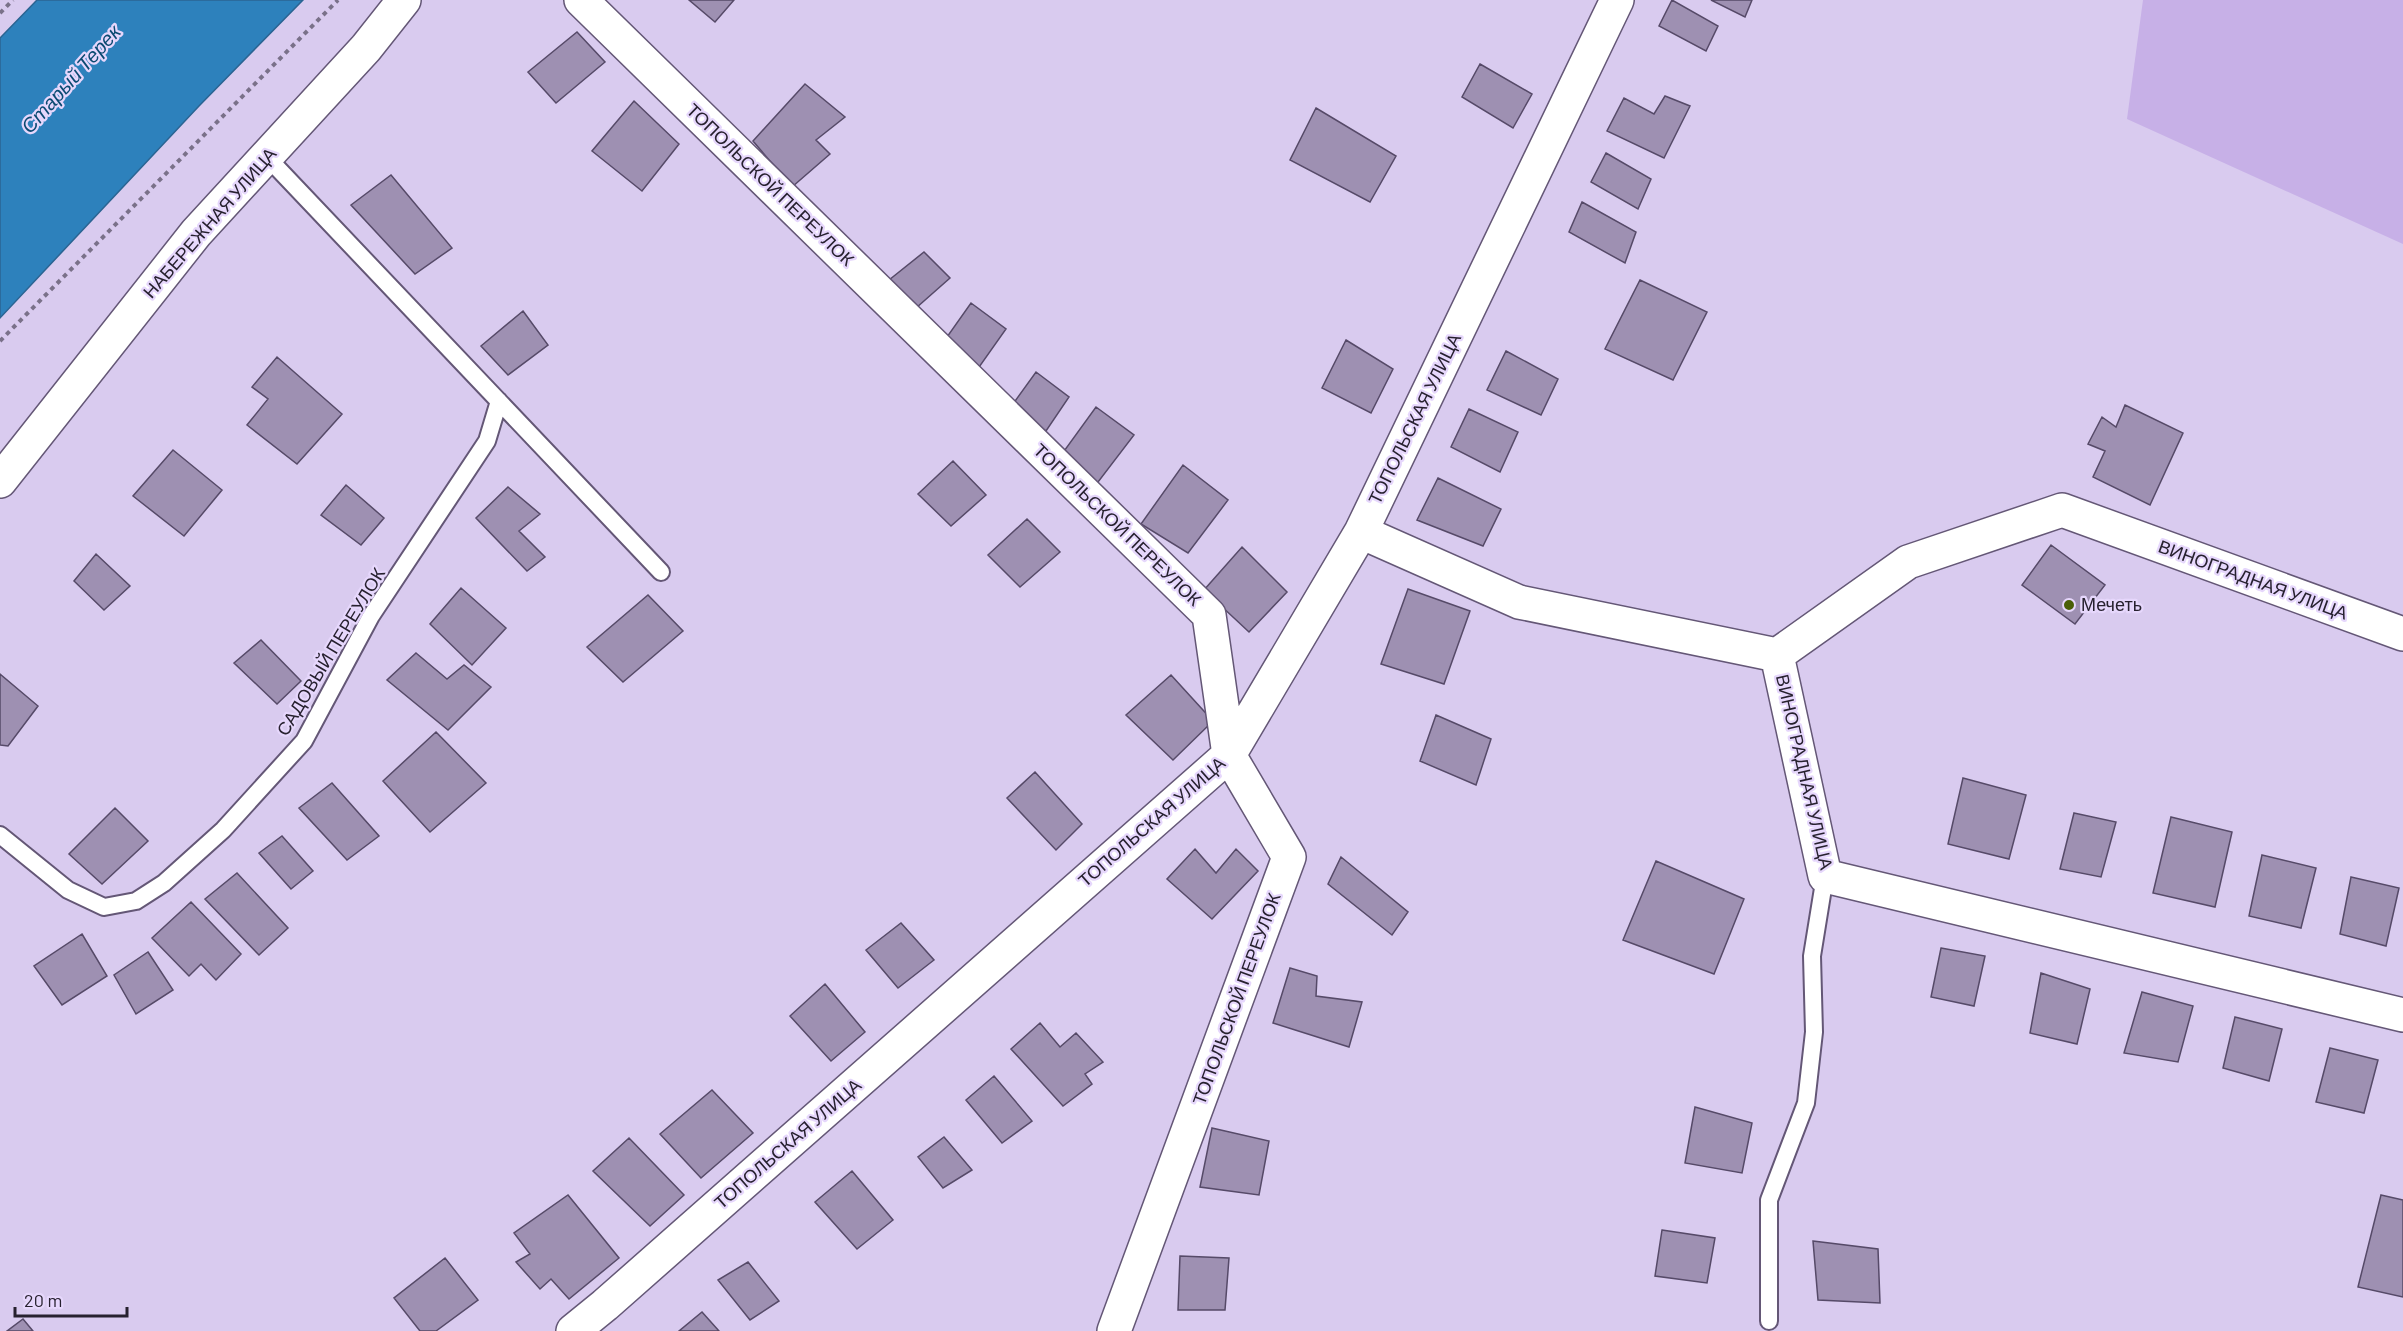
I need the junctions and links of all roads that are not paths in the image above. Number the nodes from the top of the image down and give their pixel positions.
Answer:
1 (404, 0) edge
2 (581, 0) edge
3 (1617, 0) edge
4 (267, 157) junction
5 (499, 401) junction
6 (0, 481) edge
7 (1361, 532) junction
8 (661, 572) dead end
9 (2403, 634) edge
10 (1777, 655) junction
11 (1229, 755) junction
12 (0, 835) edge
13 (1825, 876) junction
14 (2403, 1015) edge
15 (1768, 1321) dead end
16 (573, 1331) edge
17 (1114, 1331) edge

1 - 4 street, НАБЕРЕЖНАЯ УЛИЦА
2 - 11 street, ТОПОЛЬСКОЙ ПЕРЕУЛОК
3 - 7 street, ТОПОЛЬСКАЯ УЛИЦА
4 - 5 lane
4 - 6 street, НАБЕРЕЖНАЯ УЛИЦА
5 - 8 lane
5 - 12 lane, САДОВЫЙ ПЕРЕУЛОК
7 - 10 street
7 - 11 street, ТОПОЛЬСКАЯ УЛИЦА
9 - 10 street, ВИНОГРАДНАЯ УЛИЦА
10 - 13 street, ВИНОГРАДНАЯ УЛИЦА
11 - 16 street, ТОПОЛЬСКАЯ УЛИЦА
11 - 17 street, ТОПОЛЬСКОЙ ПЕРЕУЛОК
13 - 14 street, ВИНОГРАДНАЯ УЛИЦА
13 - 15 lane

